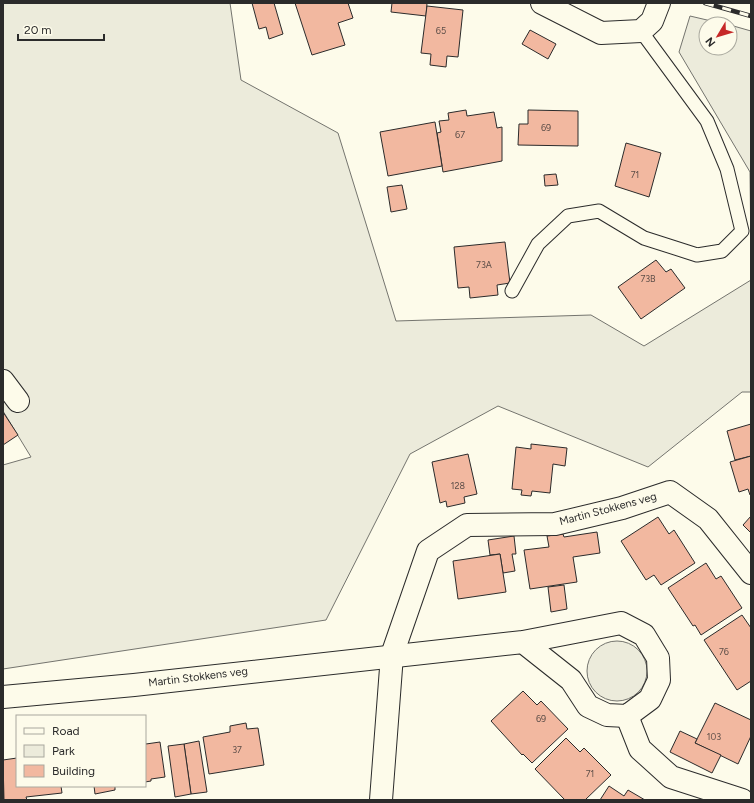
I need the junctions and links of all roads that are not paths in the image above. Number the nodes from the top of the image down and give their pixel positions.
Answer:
1 (542, 3) edge
2 (659, 3) edge
3 (640, 31) junction
4 (512, 291) dead end
5 (3, 381) edge
6 (18, 401) dead end
7 (751, 573) edge
8 (523, 642) junction
9 (392, 655) junction
10 (3, 697) edge
11 (627, 716) junction
12 (381, 800) edge
13 (742, 800) edge

1 - 3 street
2 - 3 street
3 - 4 lane
5 - 6 street
7 - 9 street, Martin Stokkens veg
8 - 9 street, Martin Stokkens veg
8 - 11 street
8 - 11 street, Martin Stokkens veg
9 - 10 street, Martin Stokkens veg
9 - 12 street, Martin Stokkens veg
11 - 13 street

